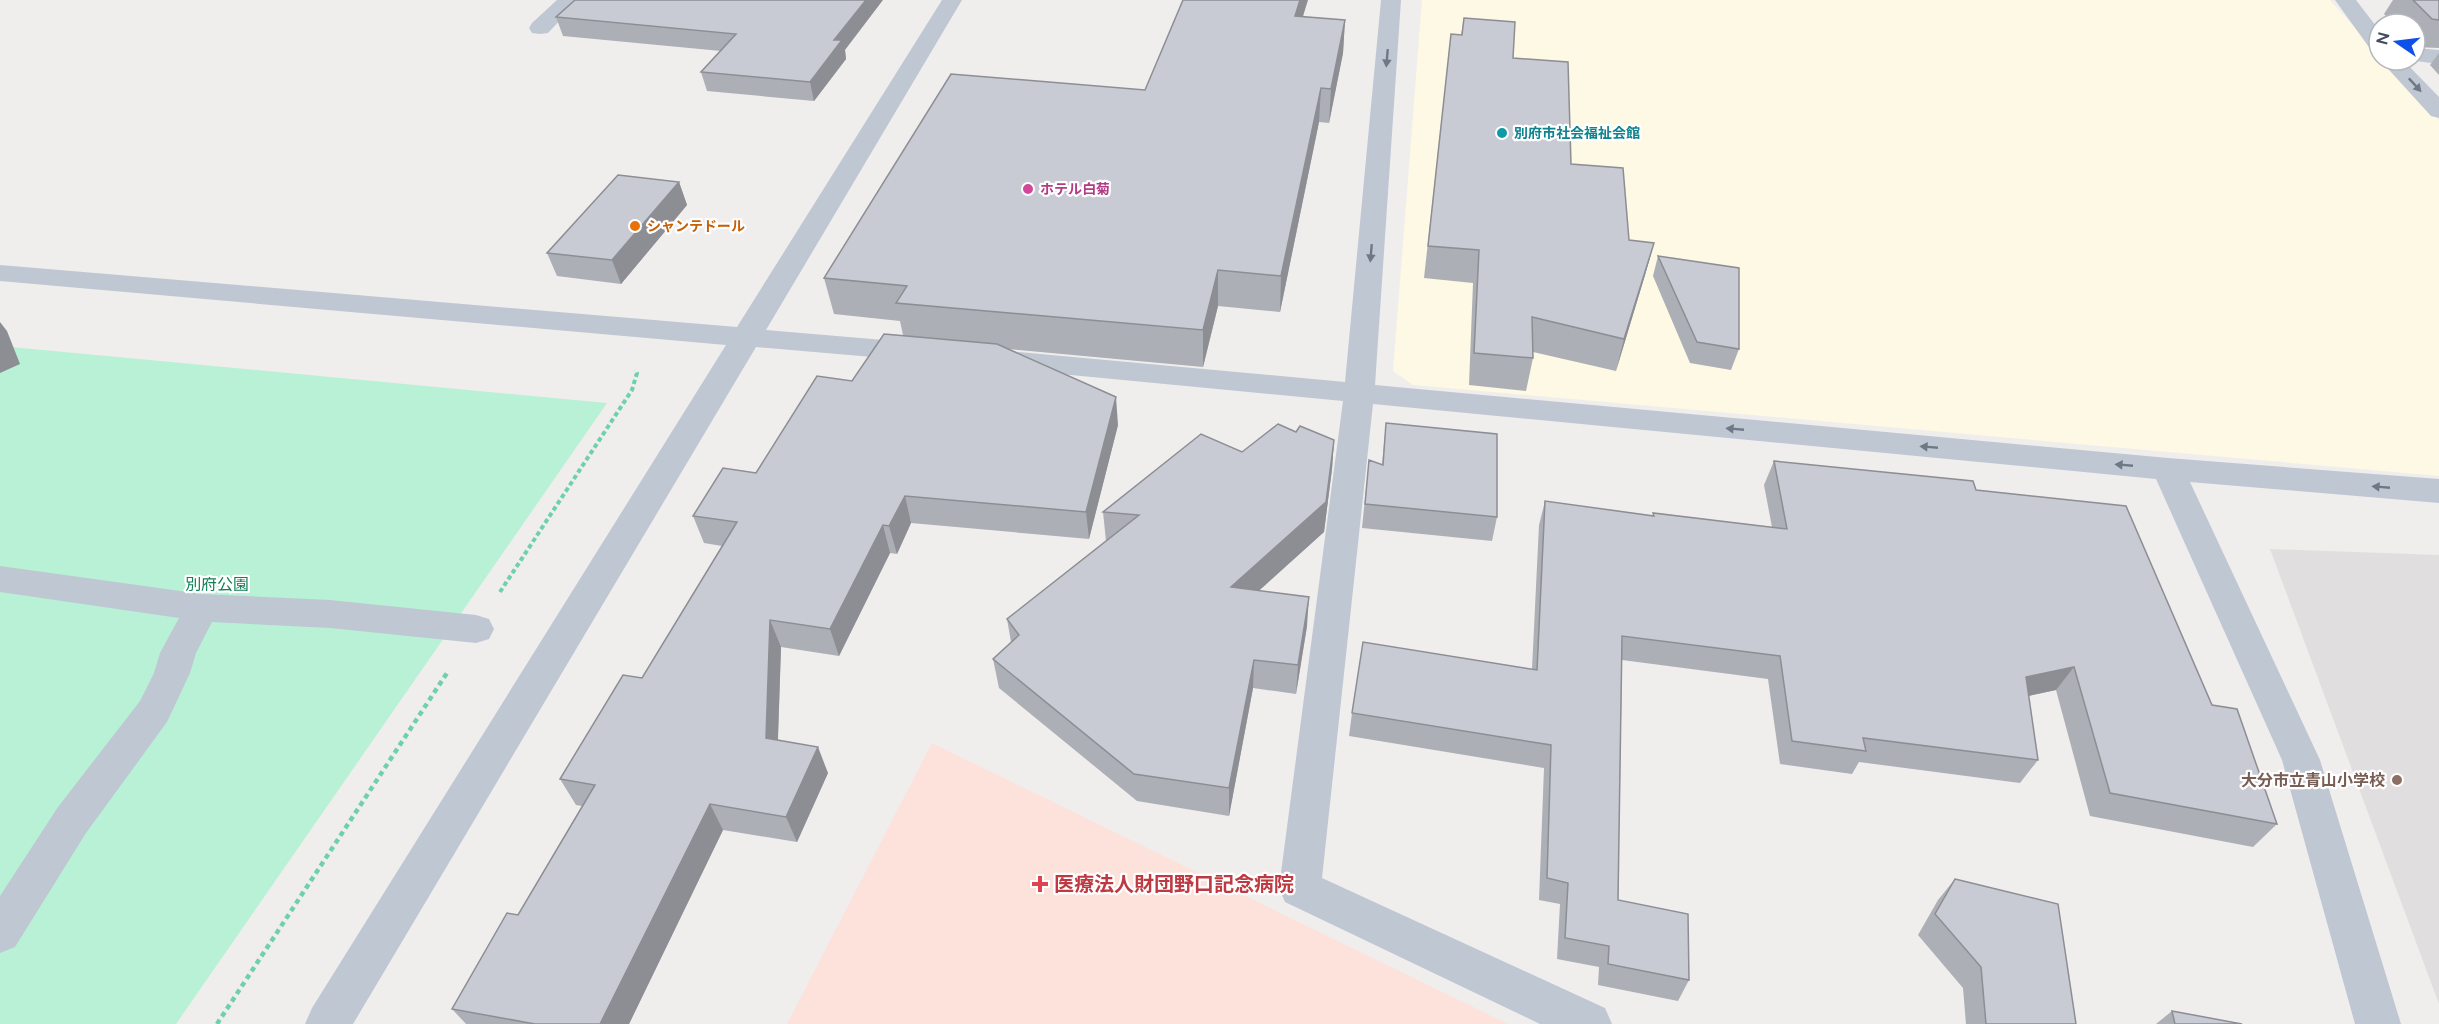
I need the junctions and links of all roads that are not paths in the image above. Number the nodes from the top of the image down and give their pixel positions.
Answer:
1 (569, 0) edge
2 (952, 0) edge
3 (1391, 0) edge
4 (2345, 0) edge
5 (540, 28) dead end
6 (2367, 29) edge
7 (2402, 72) edge
8 (2439, 111) edge
9 (0, 273) edge
10 (748, 336) junction
11 (1359, 394) junction
12 (2168, 469) junction
13 (2439, 491) edge
14 (0, 579) edge
15 (202, 608) junction
16 (476, 629) road end
17 (0, 933) edge
18 (328, 1024) edge
19 (1588, 1024) edge
20 (2378, 1024) edge

1 - 5 street
2 - 10 street
3 -> 11 street
4 - 6 street
7 -> 8 street
9 - 10 street
10 - 11 street
10 - 18 street
12 -> 11 street
11 - 19 street
13 -> 12 street
12 - 20 street
14 - 15 street
15 - 16 street
15 - 17 street

